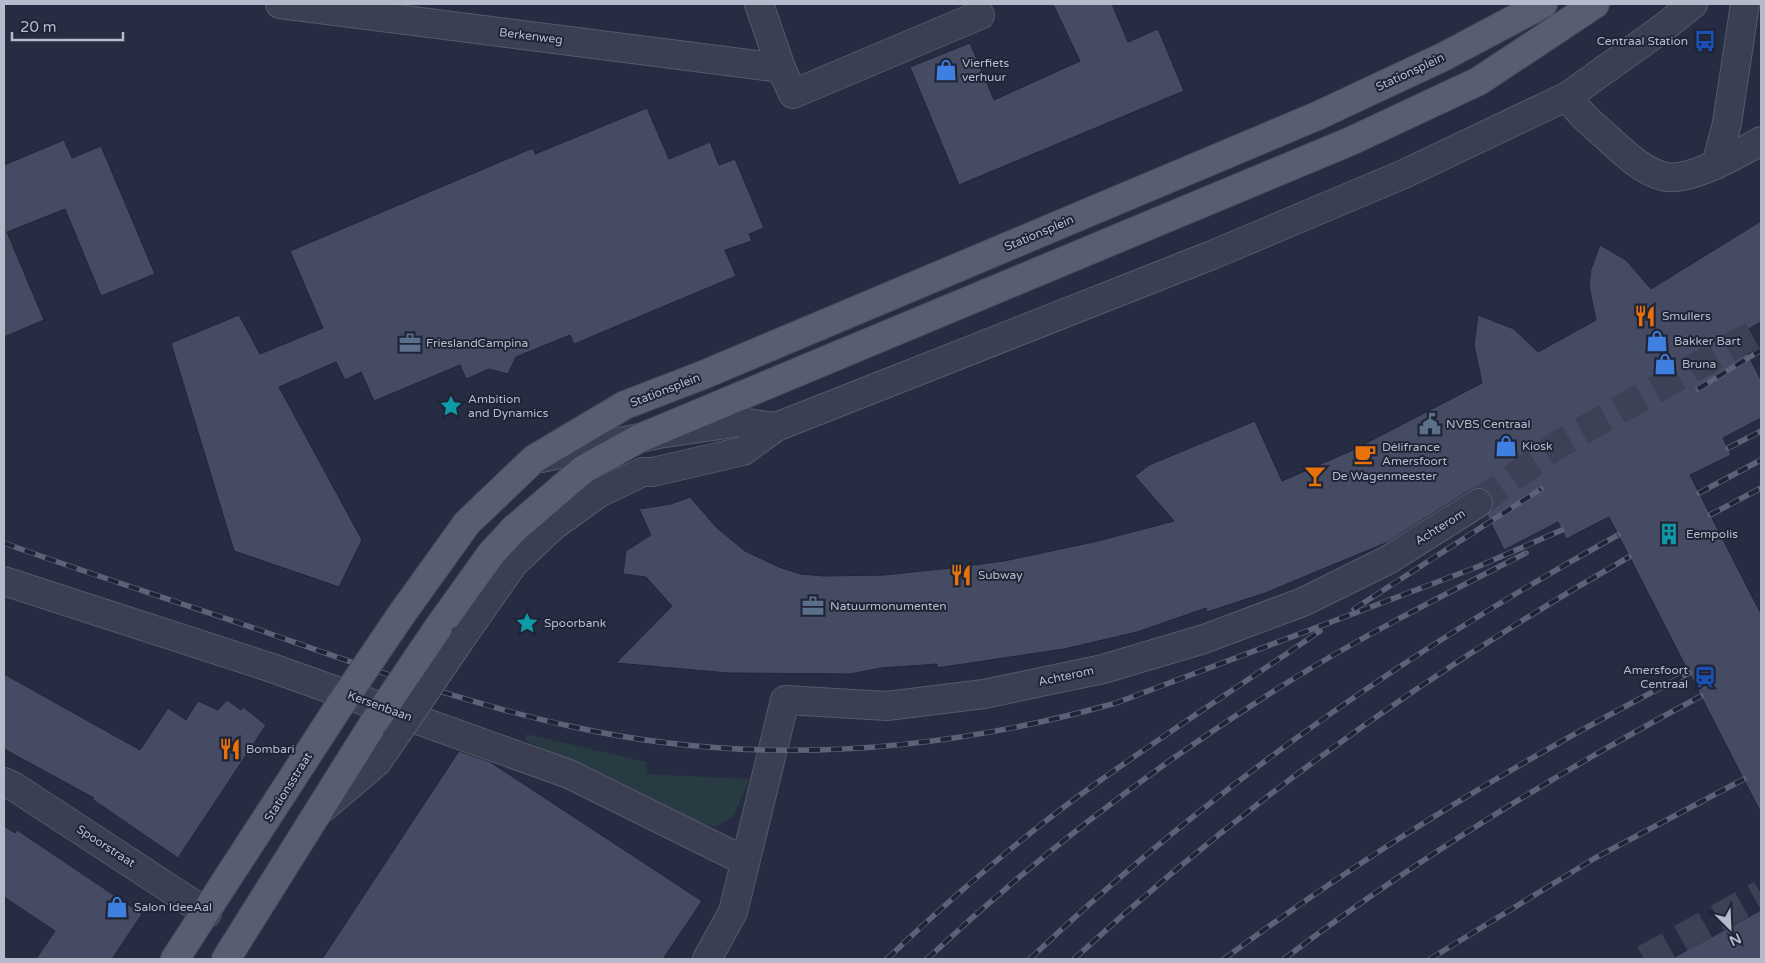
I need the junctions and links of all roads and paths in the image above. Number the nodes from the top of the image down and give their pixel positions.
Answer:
1 (280, 4) edge
2 (759, 4) edge
3 (1543, 4) edge
4 (1595, 4) edge
5 (1693, 4) edge
6 (1746, 4) edge
7 (980, 15) dead end
8 (781, 68) junction
9 (1568, 96) junction
10 (1761, 141) edge
11 (1716, 165) junction
12 (776, 427) junction
13 (640, 438) junction
14 (534, 459) junction
15 (1478, 503) tunnel mouth
16 (4, 581) edge
17 (401, 615) joint
18 (449, 634) junction
19 (4, 782) edge
20 (746, 861) junction
21 (207, 913) junction
22 (176, 959) edge
23 (226, 959) edge
24 (707, 959) edge

1 - 8 street, Berkenweg
2 - 8 street
3 - 14 main road, Stationsplein
4 - 13 main road
5 - 9 street
6 - 11 street
7 - 8 street
9 - 11 street
9 - 12 street
10 - 11 street
12 - 13 street
12 - 18 street
13 - 14 street
13 - 18 main road
14 - 17 main road, Stationsplein
15 - 20 street, Achterom
16 - 20 street, Kersenbaan
17 - 21 main road, Stationsstraat, bridge
18 - 23 main road, bridge
19 - 21 street, Spoorstraat
20 - 24 street
21 - 22 main road, Stationsstraat

